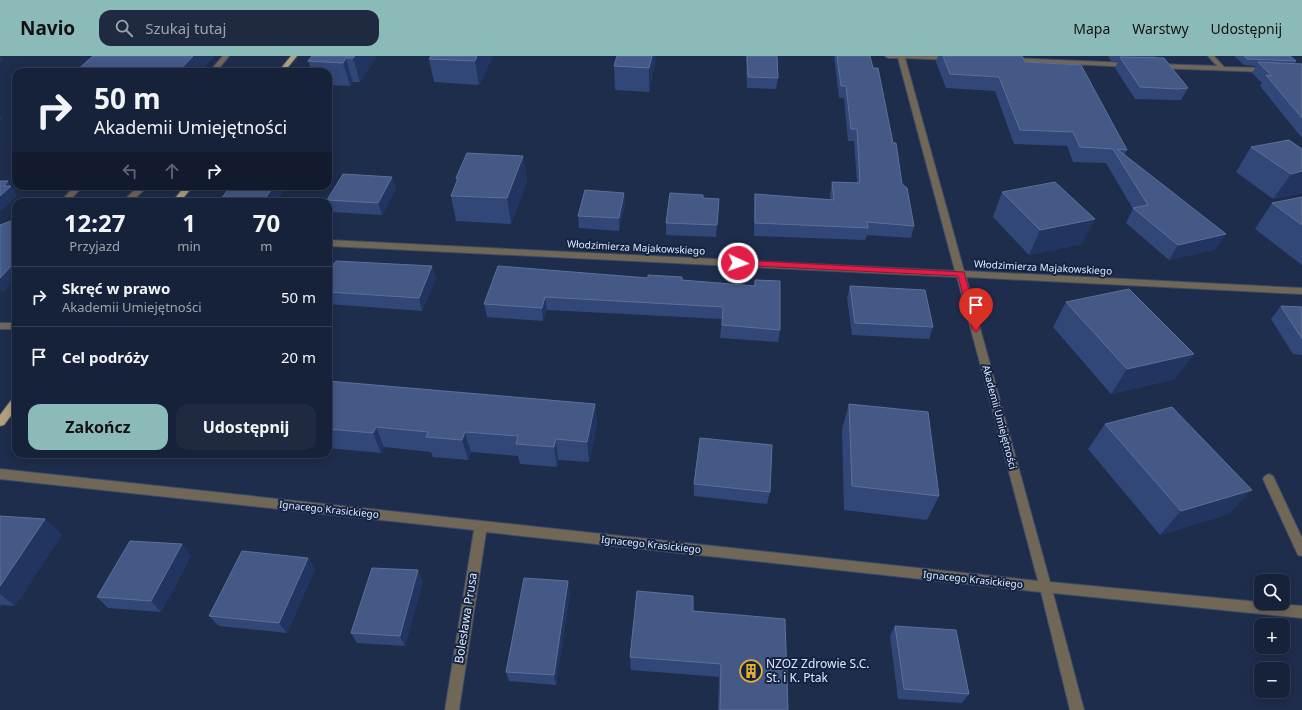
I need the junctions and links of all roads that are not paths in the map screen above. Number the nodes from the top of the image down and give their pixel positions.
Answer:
1 (226, 56) edge
2 (294, 56) edge
3 (888, 56) edge
4 (901, 56) edge
5 (1211, 56) edge
6 (961, 59) edge
7 (1008, 60) edge
8 (1134, 65) edge
9 (1150, 66) edge
10 (216, 68) edge
11 (284, 68) edge
12 (1222, 68) junction
13 (1273, 70) edge
14 (75, 190) edge
15 (140, 190) edge
16 (186, 190) edge
17 (68, 198) edge
18 (130, 198) edge
19 (179, 198) edge
20 (332, 243) edge
21 (961, 274) junction
22 (1302, 291) edge
23 (0, 326) edge
24 (12, 326) edge
25 (12, 407) edge
26 (0, 422) edge
27 (0, 474) edge
28 (1269, 479) dead end
29 (481, 525) junction
30 (1302, 551) edge
31 (1046, 587) junction
32 (1301, 614) edge
33 (452, 710) edge
34 (1077, 710) edge

1 - 10 street
2 - 11 main road
3 - 4 street
4 - 6 street
4 - 21 street, Akademii Umiejętności
5 - 12 street
7 - 8 street
9 - 12 street
12 - 13 street
14 - 17 street
15 - 18 street
16 - 19 main road
20 - 21 street, Włodzimierza Majakowskiego
21 - 22 street, Włodzimierza Majakowskiego
21 - 31 street, Akademii Umiejętności
23 - 24 street
25 - 26 main road
27 - 29 street, Ignacego Krasickiego
28 - 30 street
29 - 31 street, Ignacego Krasickiego
29 - 33 street, Bolesława Prusa
31 - 32 street, Ignacego Krasickiego
31 - 34 street, Akademii Umiejętności

